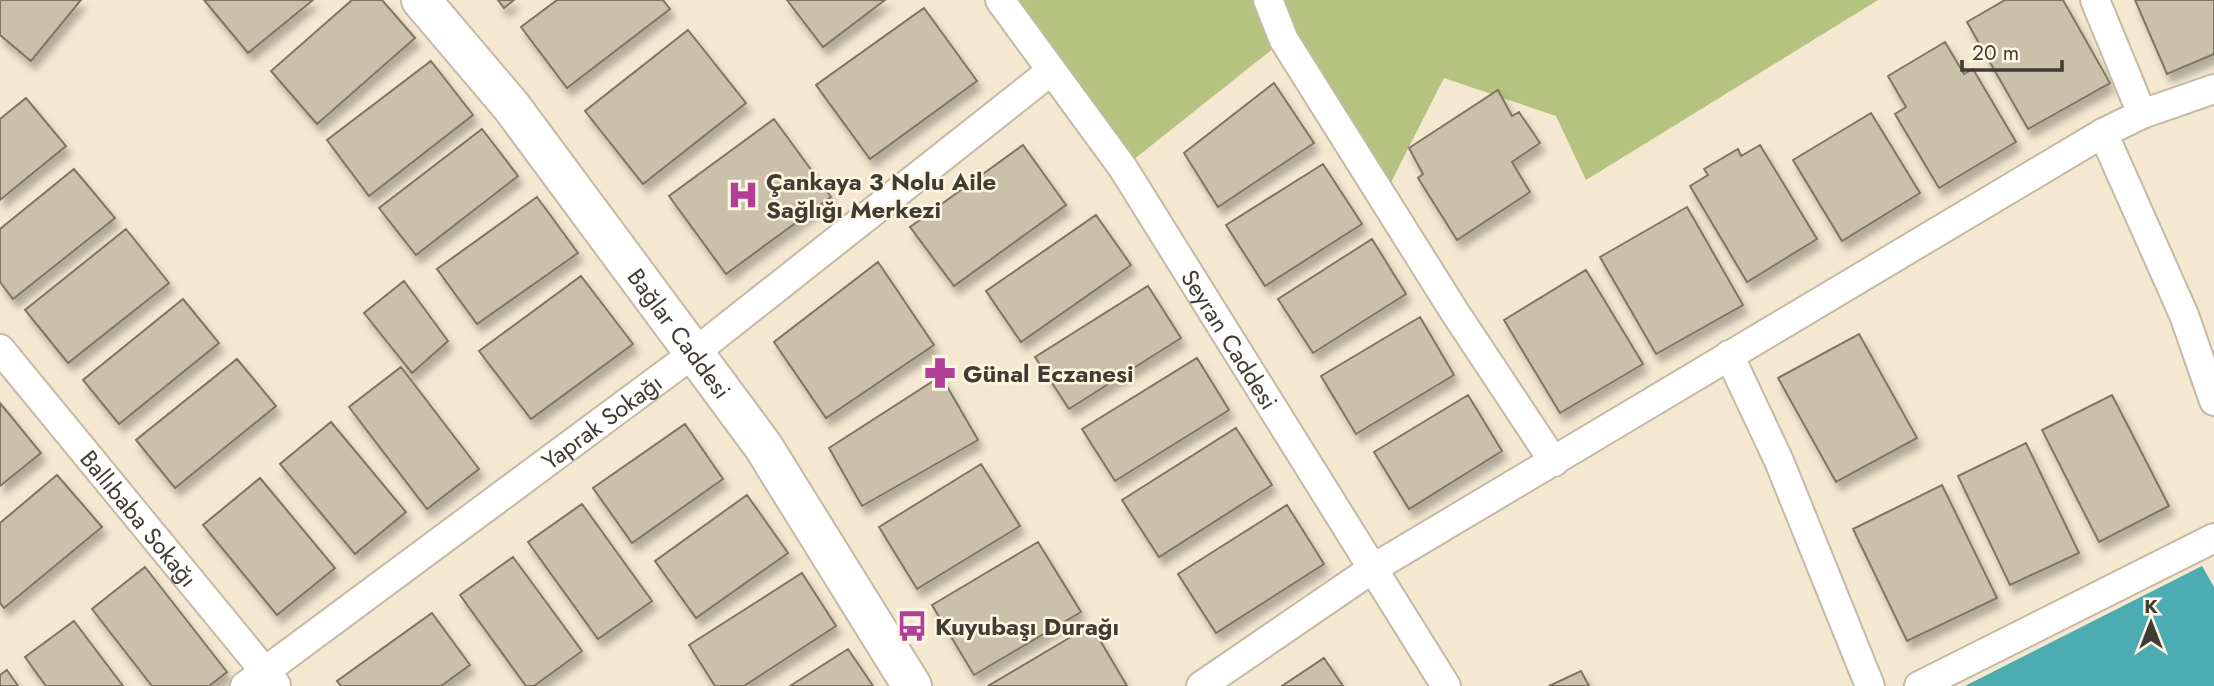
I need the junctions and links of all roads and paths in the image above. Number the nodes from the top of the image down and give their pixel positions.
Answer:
1 (421, 0) edge
2 (1000, 0) edge
3 (1268, 0) edge
4 (2095, 0) edge
5 (1051, 71) junction
6 (2214, 89) edge
7 (2142, 114) junction
8 (2103, 133) junction
9 (0, 349) edge
10 (694, 353) junction
11 (1730, 355) junction
12 (2214, 401) edge
13 (1554, 462) junction
14 (2214, 538) edge
15 (1372, 569) junction
16 (262, 681) edge
17 (912, 686) edge
18 (1201, 686) edge
19 (1446, 686) edge
20 (1870, 686) edge
21 (1919, 686) edge

1 - 10 main road, Bağlar Caddesi
2 - 5 street, Seyran Caddesi
3 - 13 street
4 - 7 street
5 - 10 street, Yaprak Sokağı
5 - 15 street, Seyran Caddesi
6 - 7 street
7 - 8 street
8 - 11 street
8 - 12 street
9 - 16 street, Ballıbaba Sokağı
10 - 16 street, Yaprak Sokağı
10 - 17 main road, Bağlar Caddesi
11 - 13 street
11 - 20 street
13 - 15 street
14 - 21 street
15 - 18 street
15 - 19 street, Seyran Caddesi

